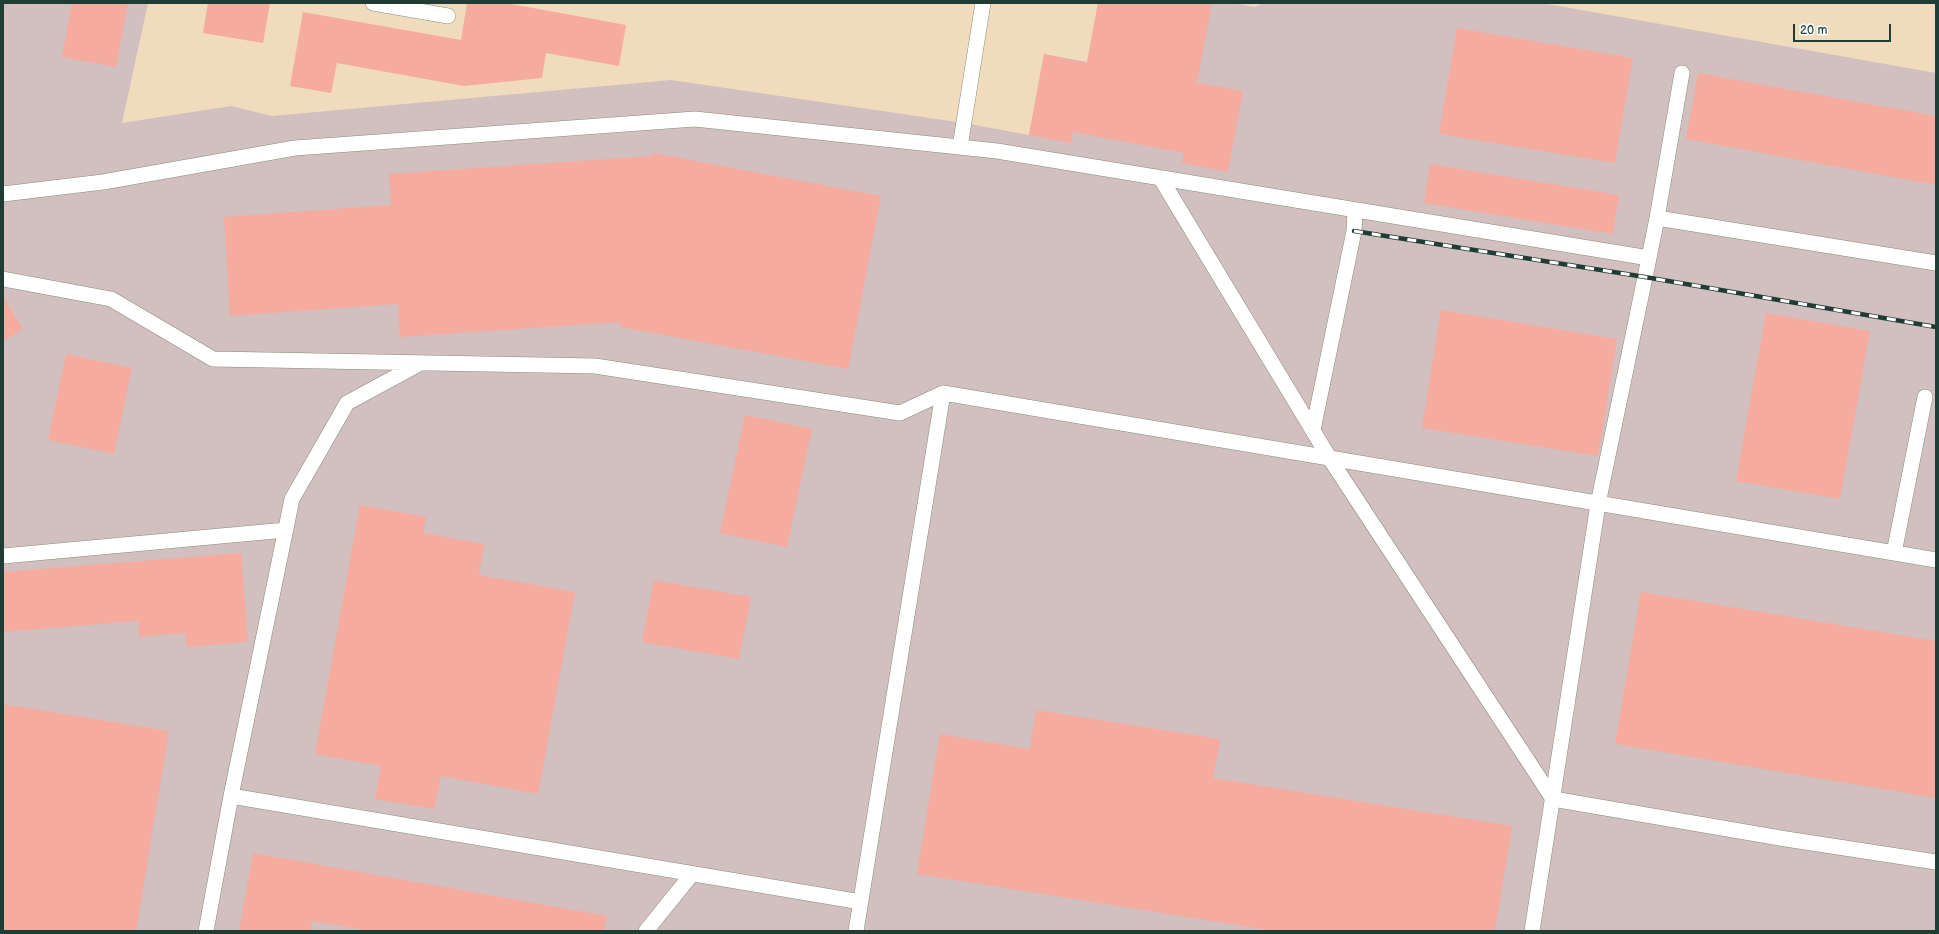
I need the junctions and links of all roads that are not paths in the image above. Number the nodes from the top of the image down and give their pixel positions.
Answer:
1 (373, 3) edge
2 (983, 3) edge
3 (448, 16) dead end
4 (1682, 73) dead end
5 (960, 147) junction
6 (1160, 179) junction
7 (3, 194) edge
8 (1355, 211) junction
9 (1657, 218) junction
10 (1649, 258) junction
11 (1936, 263) edge
12 (3, 279) edge
13 (420, 364) junction
14 (942, 393) junction
15 (1925, 397) dead end
16 (1313, 430) junction
17 (1330, 459) junction
18 (1598, 504) junction
19 (286, 530) junction
20 (1894, 553) junction
21 (3, 556) edge
22 (1936, 560) edge
23 (231, 796) junction
24 (1553, 798) junction
25 (1936, 862) edge
26 (692, 874) junction
27 (861, 902) junction
28 (206, 931) edge
29 (646, 931) edge
30 (856, 931) edge
31 (1532, 931) edge

1 - 3 lane
2 - 5 lane
4 - 9 lane
5 - 6 lane
5 - 7 lane
6 - 8 lane
6 - 16 lane
8 - 10 lane
8 - 16 lane
9 - 10 lane
9 - 11 lane
10 - 18 lane
12 - 13 lane
13 - 14 lane
13 - 19 lane
14 - 17 lane
14 - 27 lane
15 - 20 lane
16 - 17 lane
17 - 18 lane
17 - 24 lane
18 - 20 lane
18 - 24 lane
19 - 21 lane
19 - 23 lane
20 - 22 lane
23 - 26 lane
23 - 28 lane
24 - 25 lane
24 - 31 lane
26 - 27 lane
26 - 29 lane
27 - 30 lane

